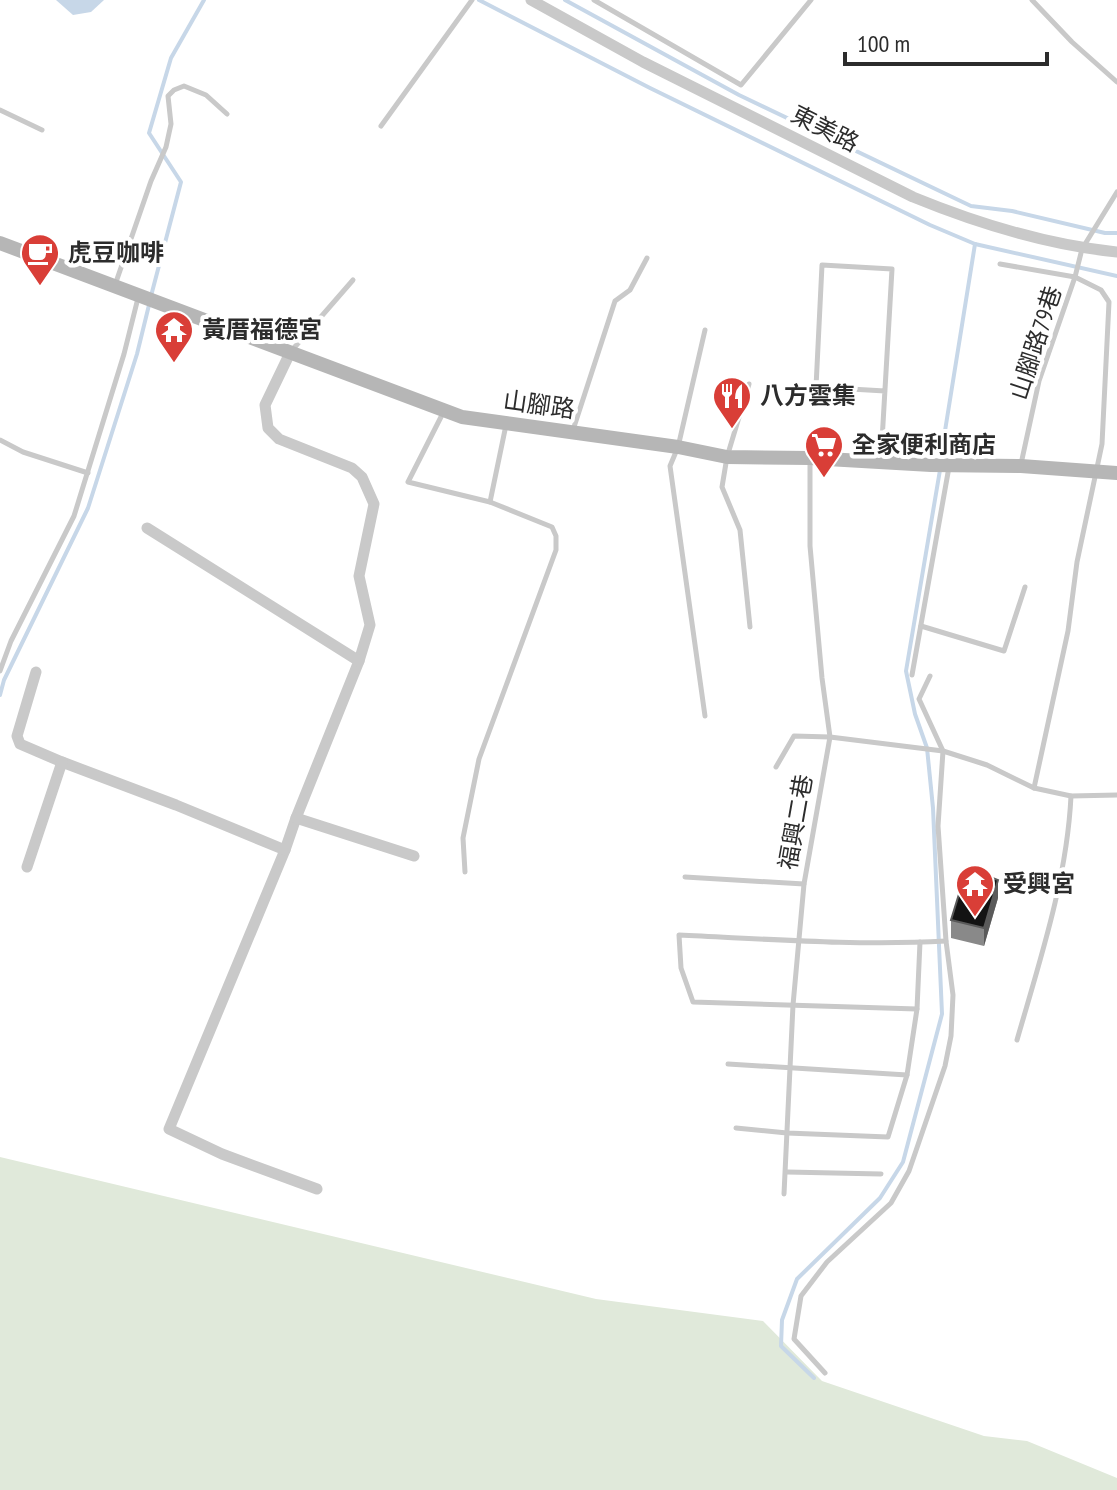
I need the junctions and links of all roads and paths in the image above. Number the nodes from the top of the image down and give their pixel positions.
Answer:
1 (472, 0) edge
2 (531, 0) edge
3 (594, 0) edge
4 (811, 0) edge
5 (1032, 0) edge
6 (1117, 82) edge
7 (0, 110) edge
8 (227, 114) dead end
9 (381, 126) dead end
10 (42, 130) dead end
11 (1117, 192) edge
12 (0, 243) edge
13 (1082, 249) junction
14 (1117, 252) edge
15 (647, 258) dead end
16 (1000, 264) dead end
17 (1075, 277) junction
18 (353, 280) dead end
19 (115, 287) junction
20 (139, 296) junction
21 (705, 330) dead end
22 (290, 353) junction
23 (749, 384) dead end
24 (885, 391) junction
25 (445, 410) junction
26 (506, 423) junction
27 (573, 432) junction
28 (0, 440) edge
29 (678, 447) junction
30 (727, 457) junction
31 (810, 458) junction
32 (881, 462) junction
33 (949, 466) junction
34 (1021, 466) junction
35 (1097, 472) junction
36 (88, 473) junction
37 (1117, 473) edge
38 (490, 502) junction
39 (147, 528) dead end
40 (1025, 587) dead end
41 (921, 626) junction
42 (750, 627) dead end
43 (359, 661) junction
44 (0, 671) edge
45 (36, 672) dead end
46 (912, 675) dead end
47 (930, 676) dead end
48 (705, 716) dead end
49 (830, 737) junction
50 (943, 751) junction
51 (62, 762) junction
52 (776, 767) dead end
53 (1034, 788) junction
54 (1117, 795) edge
55 (1071, 796) junction
56 (296, 818) junction
57 (285, 850) junction
58 (414, 856) dead end
59 (27, 867) dead end
60 (465, 872) dead end
61 (685, 877) dead end
62 (804, 884) junction
63 (800, 941) junction
64 (946, 941) junction
65 (920, 942) junction
66 (793, 1005) junction
67 (917, 1009) junction
68 (1017, 1040) dead end
69 (728, 1064) dead end
70 (791, 1068) junction
71 (907, 1075) junction
72 (736, 1128) dead end
73 (787, 1133) junction
74 (787, 1172) junction
75 (881, 1174) dead end
76 (317, 1189) dead end
77 (784, 1194) dead end
78 (825, 1373) dead end

1 - 9 lane
2 - 13 street, 東美路
3 - 4 lane
5 - 6 lane
7 - 10 lane
8 - 19 lane
11 - 13 lane
12 - 19 main road
13 - 14 street, 東美路
13 - 17 lane, 山腳路79巷
15 - 27 lane
16 - 17 lane
17 - 34 lane, 山腳路79巷
17 - 35 lane
18 - 22 lane
19 - 20 main road
20 - 22 main road, 山腳路
20 - 36 lane
21 - 29 lane
22 - 25 main road, 山腳路
22 - 43 street
23 - 30 lane
24 - 24 lane
24 - 32 lane
25 - 26 main road, 山腳路
25 - 38 lane
26 - 27 main road, 山腳路
26 - 38 lane
27 - 29 main road, 山腳路
28 - 36 lane
29 - 30 main road, 山腳路
29 - 48 lane
30 - 31 main road, 山腳路
30 - 42 lane
31 - 32 main road, 山腳路
31 - 49 lane, 福興二巷
32 - 33 main road, 山腳路
33 - 34 main road
33 - 41 lane
34 - 35 main road
35 - 37 main road
35 - 53 lane
36 - 44 lane
38 - 60 lane
39 - 43 street
40 - 41 lane
41 - 46 lane
43 - 56 street
45 - 51 street
47 - 50 lane
49 - 50 lane
49 - 52 lane
49 - 62 lane, 福興二巷
50 - 53 lane
50 - 64 lane
51 - 57 street
51 - 59 street
53 - 55 lane
54 - 55 lane
55 - 68 lane
56 - 57 street
56 - 58 street
57 - 76 street
61 - 62 lane
62 - 63 lane, 福興二巷
63 - 65 lane
63 - 66 lane, 福興二巷
63 - 66 lane
64 - 65 lane
64 - 78 lane
65 - 67 lane
66 - 67 lane
66 - 70 lane, 福興二巷
67 - 71 lane
69 - 70 lane
70 - 71 lane
70 - 73 lane, 福興二巷
71 - 73 lane
72 - 73 lane
73 - 74 lane, 福興二巷
74 - 75 lane
74 - 77 lane, 福興二巷

